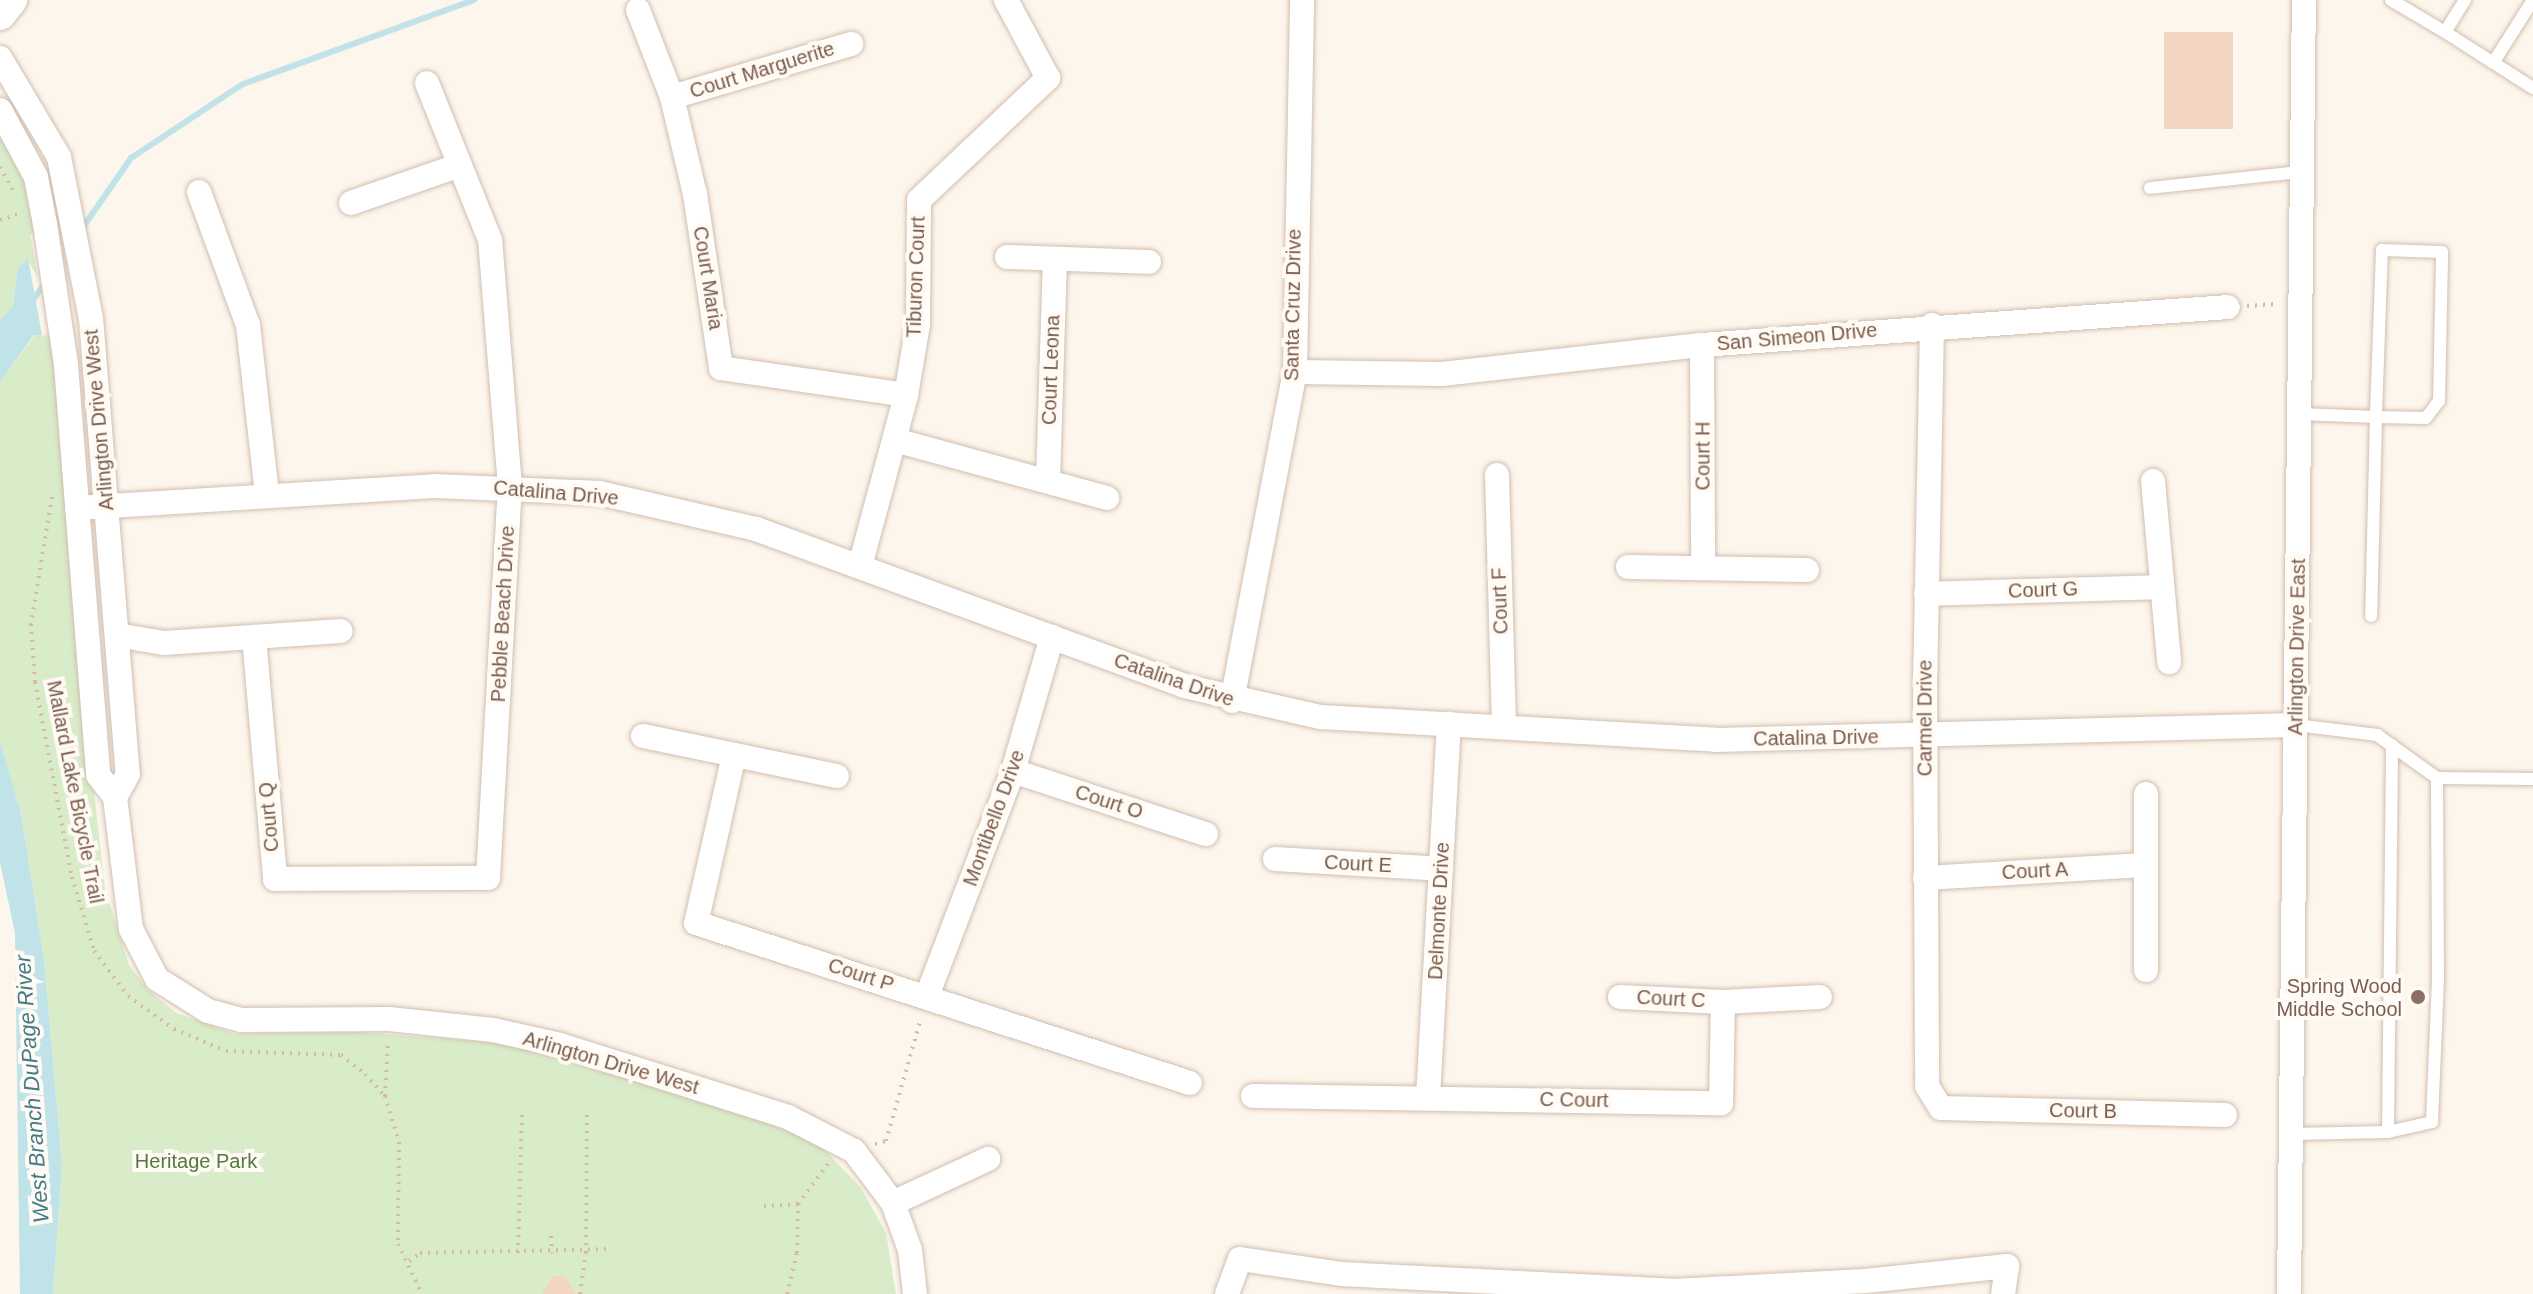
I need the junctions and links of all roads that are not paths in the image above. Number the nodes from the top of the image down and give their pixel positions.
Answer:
1 (11, 0) edge
2 (1006, 0) edge
3 (1302, 0) edge
4 (2304, 0) edge
5 (2391, 0) edge
6 (2465, 0) edge
7 (2533, 0) edge
8 (638, 10) dead end
9 (0, 14) edge
10 (2445, 32) junction
11 (851, 44) dead end
12 (0, 58) edge
13 (2493, 63) junction
14 (427, 83) dead end
15 (2533, 88) edge
16 (672, 97) junction
17 (0, 110) edge
18 (460, 165) junction
19 (2300, 172) junction
20 (2150, 188) dead end
21 (199, 192) dead end
22 (351, 203) dead end
23 (1007, 257) dead end
24 (1055, 259) junction
25 (1149, 262) dead end
26 (2228, 307) road end
27 (1932, 325) junction
28 (1702, 345) junction
29 (1295, 372) junction
30 (906, 395) junction
31 (2300, 414) junction
32 (2376, 417) junction
33 (895, 440) junction
34 (1497, 475) dead end
35 (1048, 481) junction
36 (2153, 481) dead end
37 (510, 487) junction
38 (267, 495) junction
39 (1107, 498) dead end
40 (106, 506) junction
41 (77, 508) junction
42 (860, 566) junction
43 (1628, 567) dead end
44 (1703, 567) junction
45 (1807, 570) dead end
46 (2161, 587) junction
47 (1926, 594) junction
48 (2371, 616) dead end
49 (341, 631) dead end
50 (117, 635) junction
51 (254, 637) junction
52 (1052, 637) junction
53 (2169, 662) dead end
54 (1232, 701) junction
55 (1449, 724) junction
56 (2296, 725) junction
57 (1504, 727) junction
58 (643, 736) dead end
59 (1924, 737) junction
60 (2392, 745) junction
61 (734, 755) junction
62 (1013, 771) junction
63 (837, 776) dead end
64 (2437, 778) junction
65 (2533, 779) edge
66 (2146, 794) dead end
67 (115, 797) junction
68 (1206, 834) dead end
69 (1275, 859) dead end
70 (2145, 865) junction
71 (1441, 869) junction
72 (488, 878) joint
73 (1925, 878) junction
74 (2146, 970) dead end
75 (927, 996) junction
76 (1620, 997) dead end
77 (1820, 997) dead end
78 (1723, 1002) junction
79 (1190, 1083) dead end
80 (1253, 1096) dead end
81 (1428, 1098) junction
82 (1721, 1103) joint
83 (1941, 1108) joint
84 (2225, 1115) dead end
85 (2388, 1132) junction
86 (2291, 1134) junction
87 (988, 1159) dead end
88 (893, 1203) junction
89 (915, 1294) edge
90 (1227, 1294) edge
91 (2003, 1294) edge
92 (2289, 1294) edge

1 - 9 main road
2 - 30 street, Tiburon Court
3 - 29 street, Santa Cruz Drive
4 - 19 street, Arlington Drive East
5 - 10 lane
6 - 10 lane
7 - 13 lane
8 - 16 street, Court Maria
10 - 13 lane
11 - 16 street, Court Marguerite
12 - 40 street, Arlington Drive West
13 - 15 lane
14 - 18 street, Pebble Beach Drive
16 - 30 street, Court Maria
17 - 41 street, Arlington Drive West
18 - 22 street
18 - 37 street, Pebble Beach Drive
19 - 20 lane
19 - 31 street, Arlington Drive East
21 - 38 street
23 - 24 street
24 - 25 street
24 - 35 street, Court Leona
26 - 27 street, San Simeon Drive
27 - 28 street, San Simeon Drive
27 - 47 street, Carmel Drive
28 - 29 street, San Simeon Drive
28 - 44 street, Court H
29 - 54 street, Santa Cruz Drive
30 - 33 street, Tiburon Court
31 - 32 lane
31 - 56 street, Arlington Drive East
32 - 32 lane
32 - 48 lane
33 - 35 street
33 - 42 street, Tiburon Court
34 - 57 street, Court F
35 - 39 street
36 - 46 street
37 - 38 street, Catalina Drive
37 - 42 street, Catalina Drive
37 - 72 street, Pebble Beach Drive
38 - 40 street, Catalina Drive
40 - 41 street, Catalina Drive
40 - 50 street, Arlington Drive West
41 - 67 street, Arlington Drive West
42 - 52 street, Catalina Drive
43 - 44 street
44 - 45 street
46 - 47 street, Court G
46 - 53 street
47 - 59 street, Carmel Drive
49 - 51 street
50 - 51 street
50 - 67 street, Arlington Drive West
51 - 72 street, Court Q
52 - 54 street, Catalina Drive
52 - 62 street, Montibello Drive
54 - 55 street, Catalina Drive
55 - 57 street, Catalina Drive
55 - 71 street, Delmonte Drive
56 - 59 street, Catalina Drive
56 - 60 lane
56 - 86 street, Arlington Drive East
57 - 59 street, Catalina Drive
58 - 61 street
59 - 73 street, Carmel Drive
60 - 64 lane
60 - 85 lane
61 - 63 street
61 - 75 street, Court P
62 - 68 street, Court O
62 - 75 street, Montibello Drive
64 - 65 lane
64 - 85 lane
66 - 70 street
67 - 88 street, Arlington Drive West
69 - 71 street, Court E
70 - 73 street, Court A
70 - 74 street
71 - 81 street, Delmonte Drive
73 - 83 street, Carmel Drive
75 - 79 street, Court P
76 - 78 street, Court C
77 - 78 street, Court C
78 - 82 street, Court C
80 - 81 street, C Court
81 - 82 street, C Court
83 - 84 street, Court B
85 - 86 lane
86 - 92 street, Arlington Drive East
87 - 88 street
88 - 89 street, Arlington Drive West
90 - 91 street

